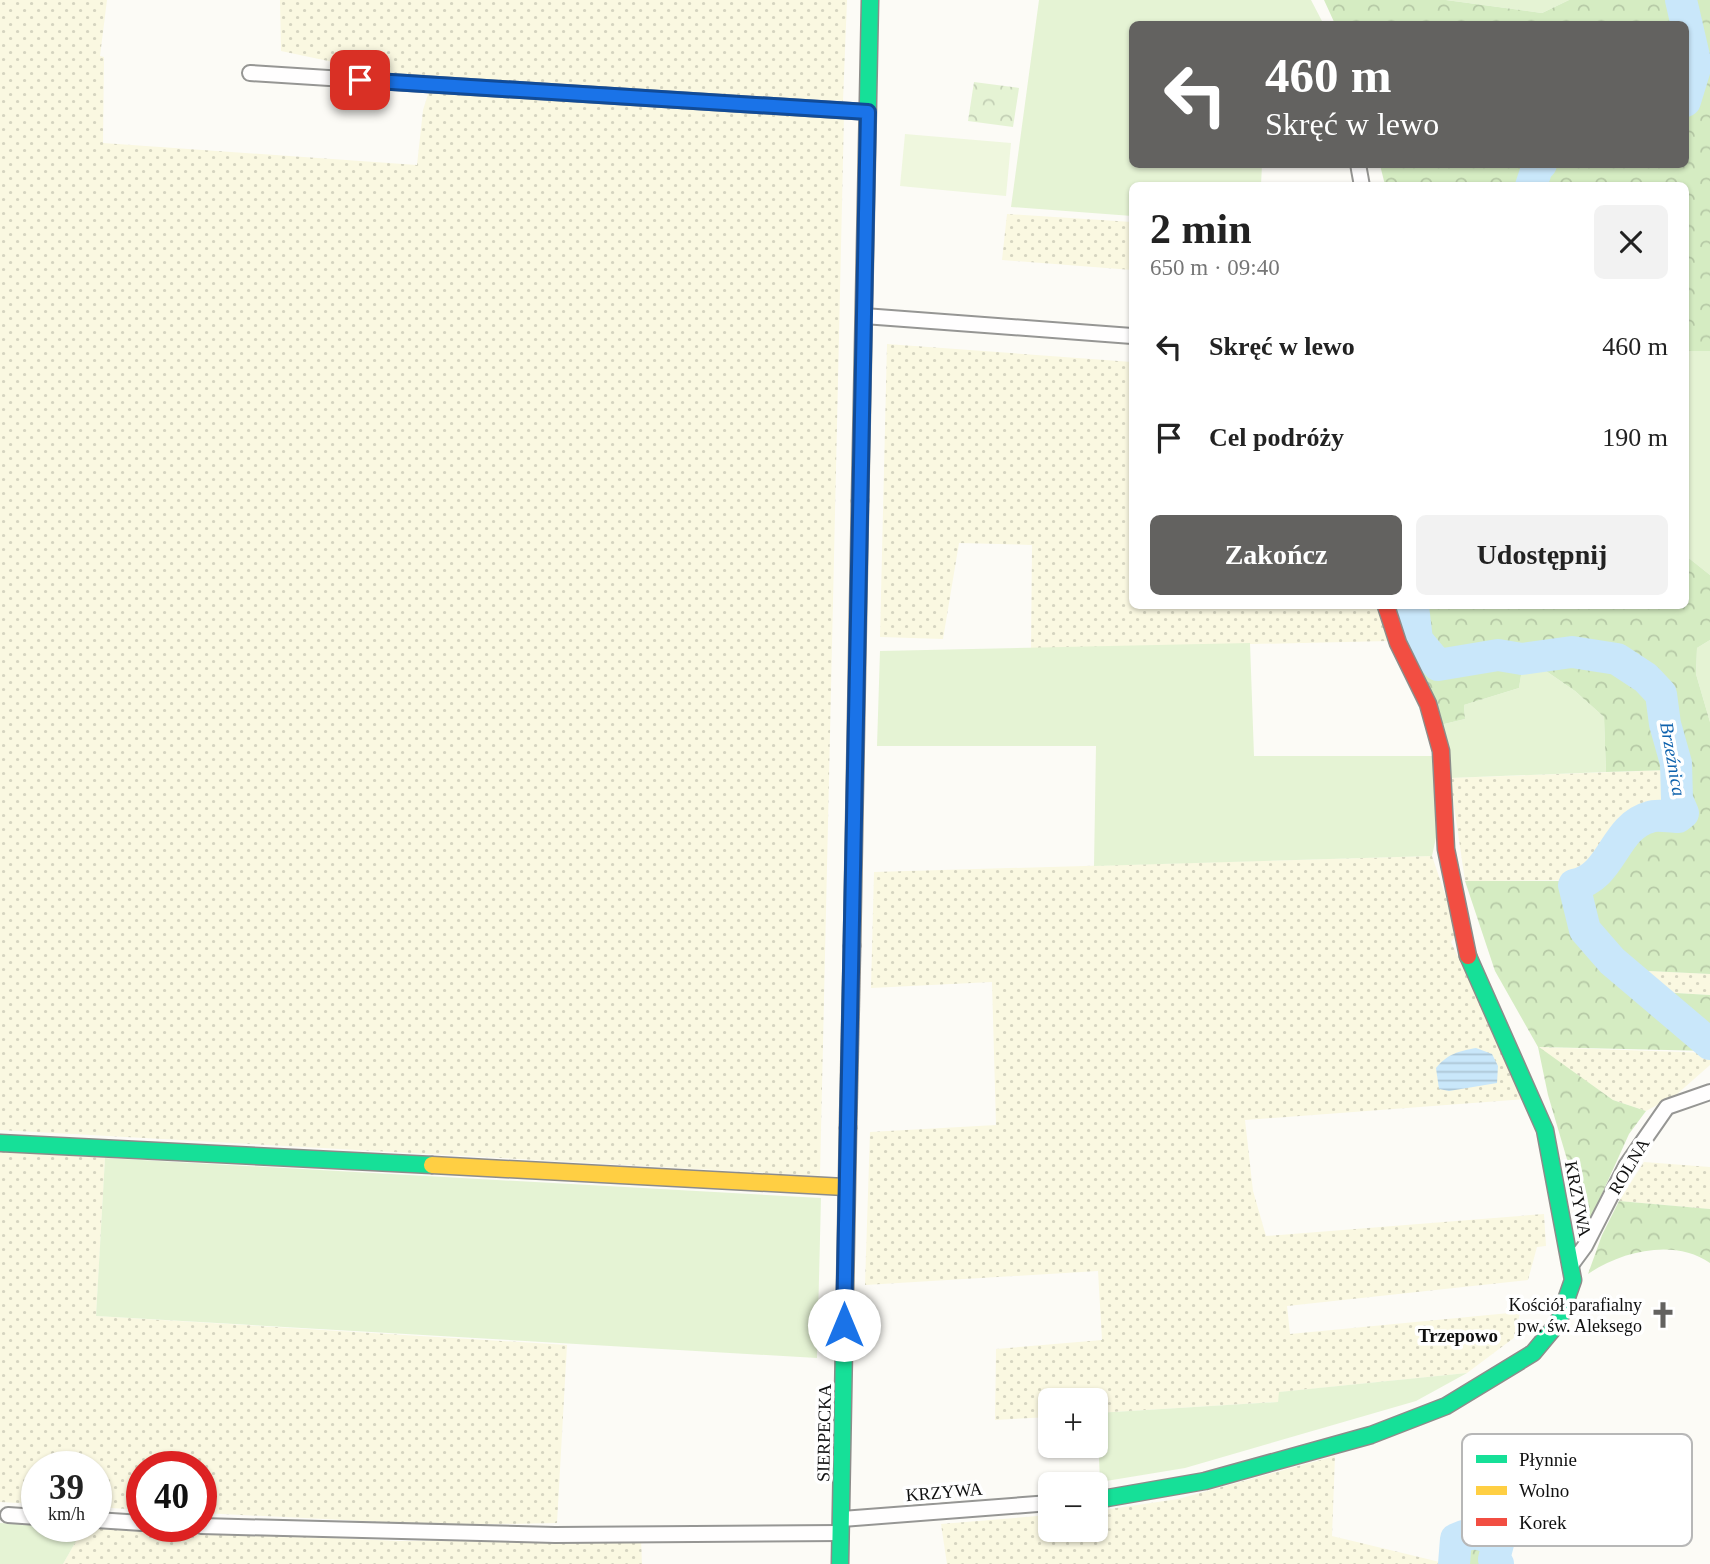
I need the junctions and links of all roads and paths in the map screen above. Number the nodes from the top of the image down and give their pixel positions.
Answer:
1 (870, 0) edge
2 (250, 73) dead end
3 (868, 112) junction
4 (864, 316) junction
5 (1129, 336) edge
6 (1387, 609) edge
7 (1710, 1092) edge
8 (0, 1143) edge
9 (845, 1187) junction
10 (1571, 1265) junction
11 (1108, 1498) edge
12 (1038, 1504) edge
13 (8, 1515) dead end
14 (21, 1516) edge
15 (217, 1525) edge
16 (842, 1527) junction
17 (840, 1564) edge

1 - 3 street, SIERPECKA
2 - 3 street
3 - 4 street, SIERPECKA
4 - 5 street
4 - 9 street, SIERPECKA
6 - 10 street, KRZYWA
7 - 10 street, ROLNA
8 - 9 street
9 - 16 street, SIERPECKA
10 - 11 street, KRZYWA
12 - 16 street, KRZYWA
13 - 14 street
15 - 16 street, KRZYWA
16 - 17 street, SIERPECKA

